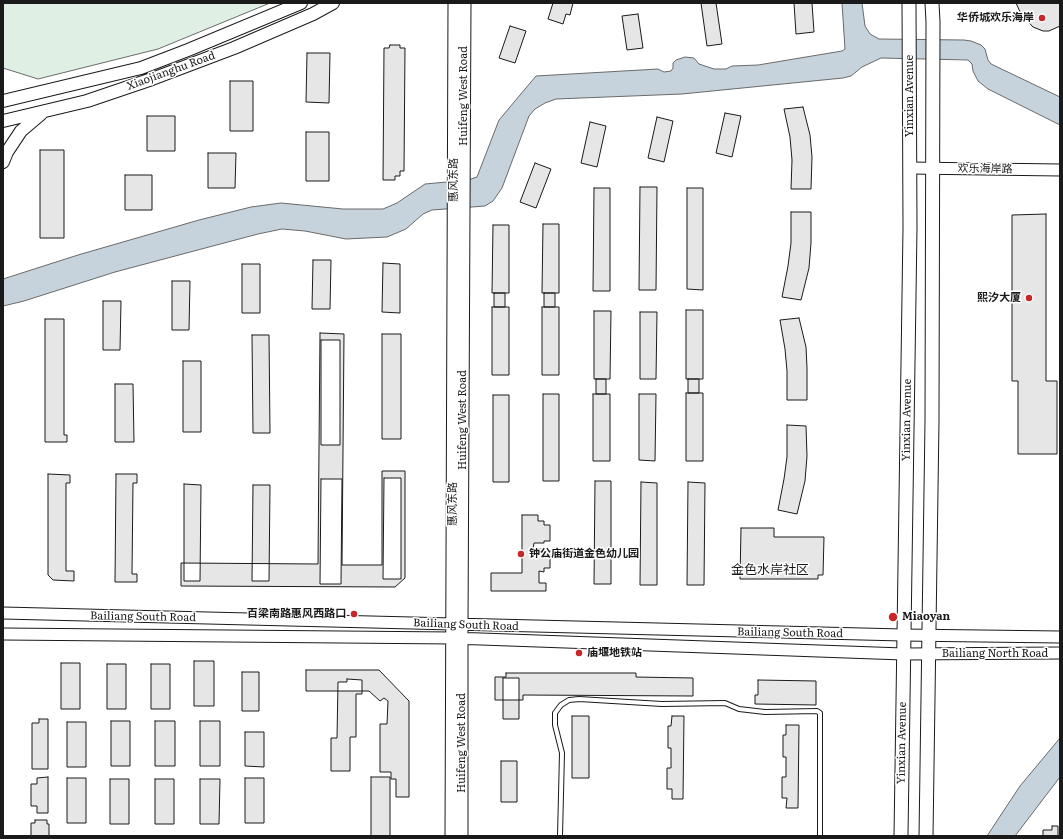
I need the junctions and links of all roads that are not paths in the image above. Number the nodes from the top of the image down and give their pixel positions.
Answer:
1 (301, 3) edge
2 (333, 3) edge
3 (454, 3) edge
4 (465, 3) edge
5 (909, 3) edge
6 (932, 3) edge
7 (3, 101) edge
8 (44, 112) junction
9 (3, 121) edge
10 (3, 162) edge
11 (910, 168) junction
12 (932, 168) junction
13 (1060, 170) edge
14 (3, 613) edge
15 (457, 624) junction
16 (3, 634) edge
17 (903, 635) junction
18 (930, 636) junction
19 (1060, 637) edge
20 (458, 638) junction
21 (1060, 653) edge
22 (904, 654) junction
23 (930, 654) junction
24 (451, 836) edge
25 (462, 836) edge
26 (560, 836) edge
27 (820, 836) edge
28 (901, 836) edge
29 (926, 836) edge

1 - 7 main road, Xiaojianghu Road
2 - 8 main road, Xiaojianghu Road
3 - 15 street, 惠风东路
4 - 15 street, Huifeng West Road
5 - 11 main road, Yinxian Avenue
6 - 12 main road, Yinxian Avenue
8 - 9 main road, Xiaojianghu Road
8 - 10 main road
11 - 12 street, 欢乐海岸路
11 - 17 main road, Yinxian Avenue
12 - 13 street, 欢乐海岸路
12 - 18 main road, Yinxian Avenue
14 - 15 street, Bailiang South Road
15 - 17 street, Bailiang South Road
15 - 20 street, 惠风东路
16 - 20 street, Bailiang South Road
17 - 18 street, Bailiang South Road
17 - 22 main road, Yinxian Avenue
18 - 19 street, Bailiang North Road
18 - 23 main road, Yinxian Avenue
20 - 22 street, Bailiang South Road
20 - 24 street, 惠风东路
20 - 25 street, Huifeng West Road
21 - 23 street, Bailiang North Road
22 - 23 street, Bailiang South Road
22 - 28 main road, Yinxian Avenue
23 - 29 main road
26 - 27 lane

